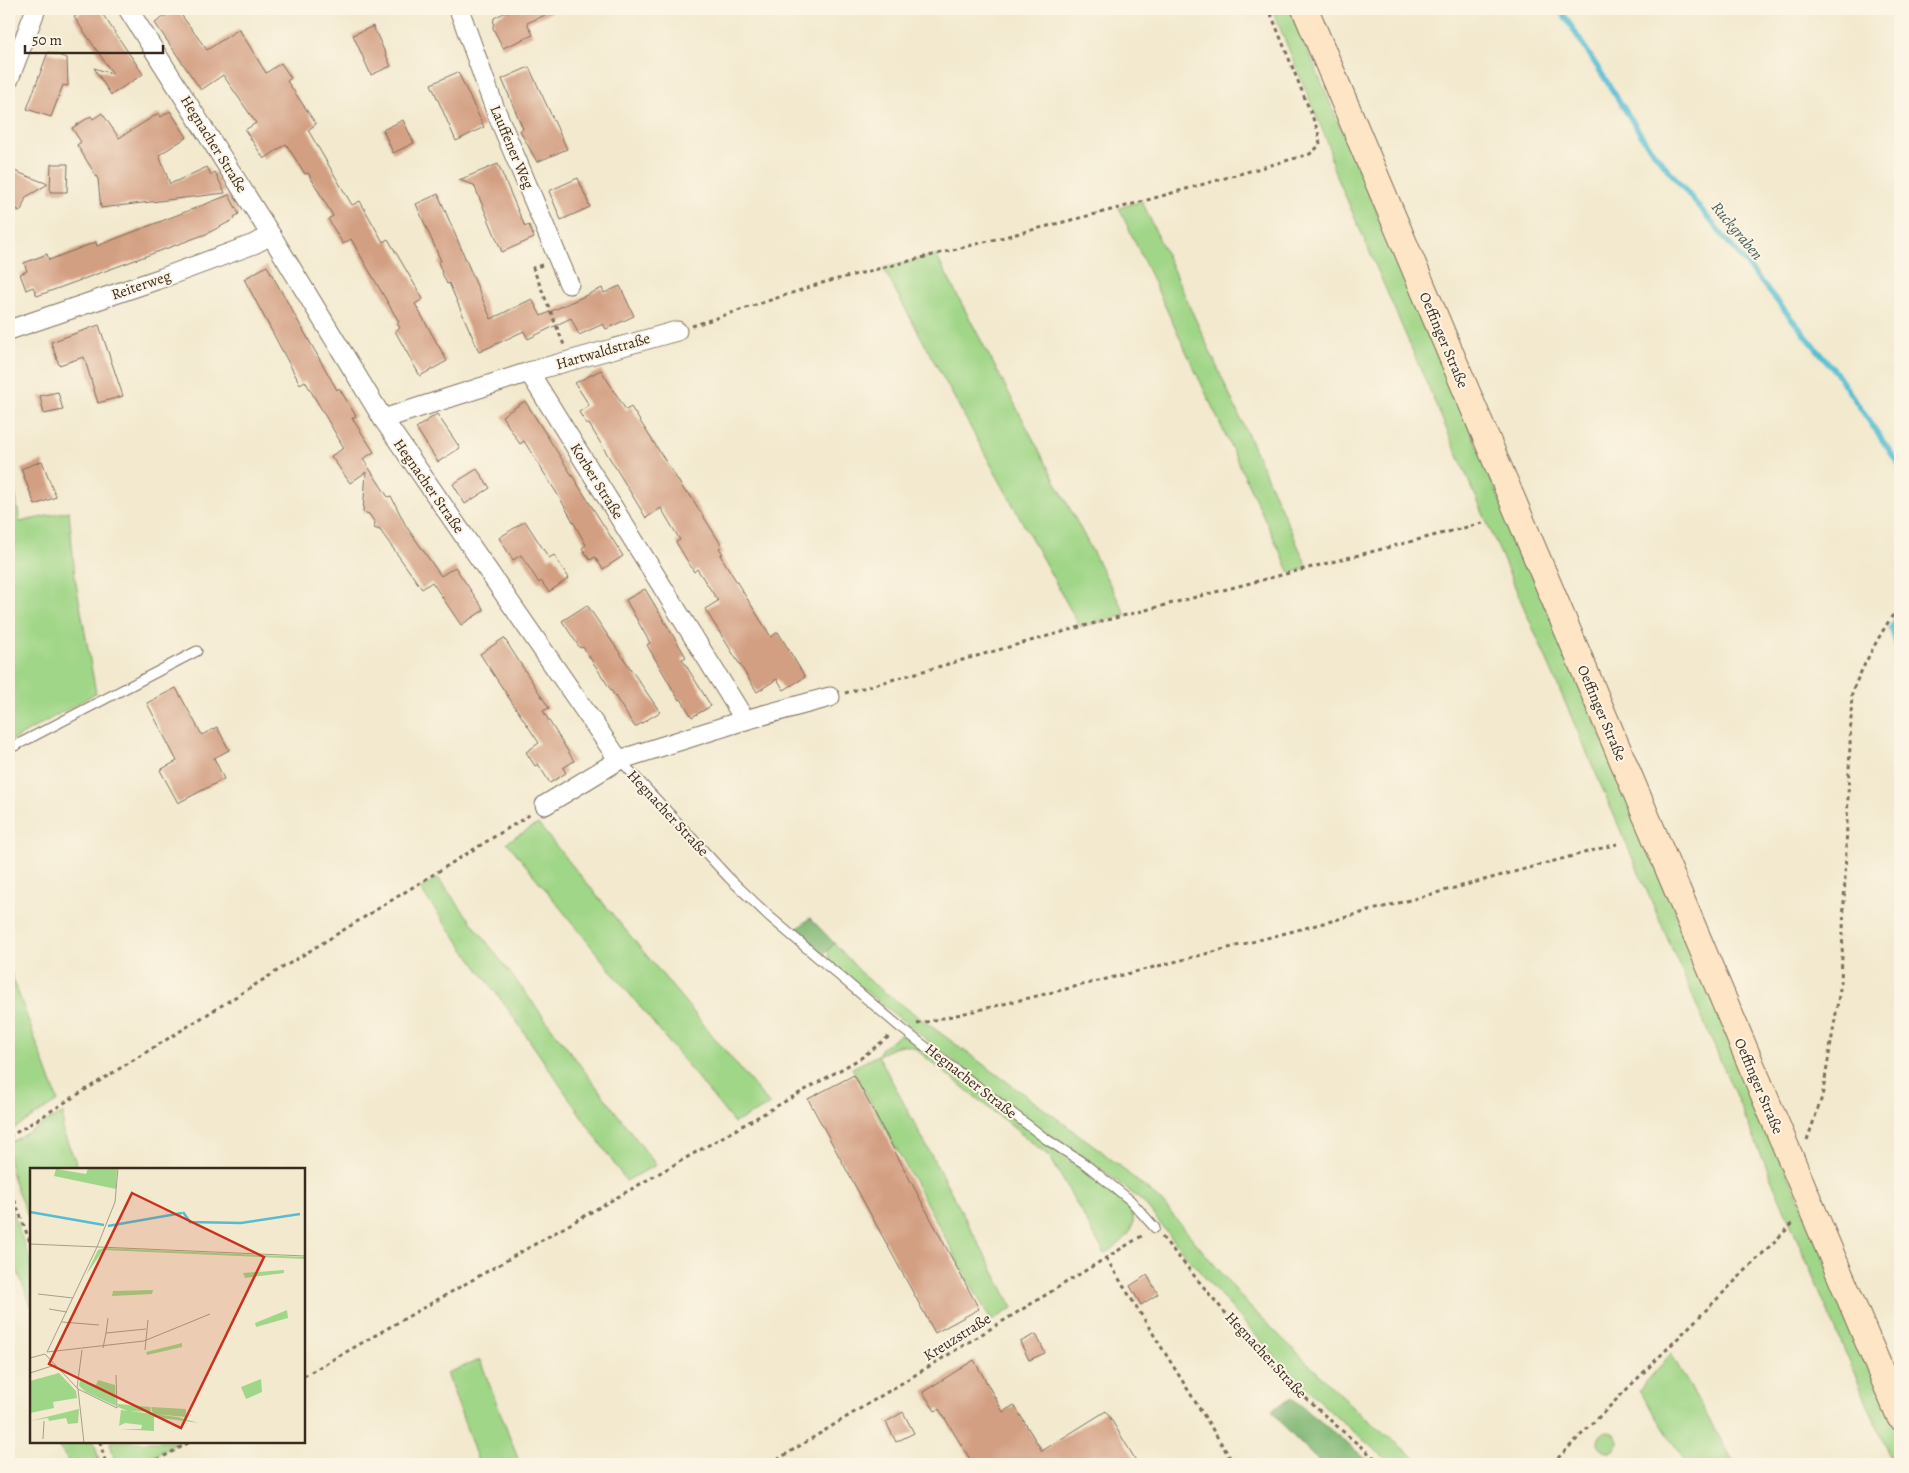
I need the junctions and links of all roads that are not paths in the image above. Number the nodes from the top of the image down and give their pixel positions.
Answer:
1 (36, 9) edge
2 (128, 9) edge
3 (459, 9) edge
4 (1305, 9) edge
5 (13, 52) edge
6 (9, 78) edge
7 (271, 235) junction
8 (569, 284) dead end
9 (9, 330) edge
10 (677, 331) road end
11 (530, 372) junction
12 (383, 420) junction
13 (197, 650) dead end
14 (830, 697) road end
15 (745, 720) junction
16 (9, 750) edge
17 (619, 760) junction
18 (544, 805) road end
19 (1155, 1228) road end
20 (1900, 1416) edge

1 - 5 street
2 - 7 street, Hegnacher Straße
3 - 8 street, Lauffener Weg
4 - 20 main road, Oeffinger Straße
5 - 6 street
7 - 9 street, Reiterweg
7 - 12 street, Hegnacher Straße
10 - 11 street, Hartwaldstraße
11 - 12 street
11 - 15 street, Korber Straße
12 - 17 street, Hegnacher Straße
13 - 16 lane
14 - 15 street
15 - 17 street
17 - 18 street
17 - 19 lane, Hegnacher Straße

